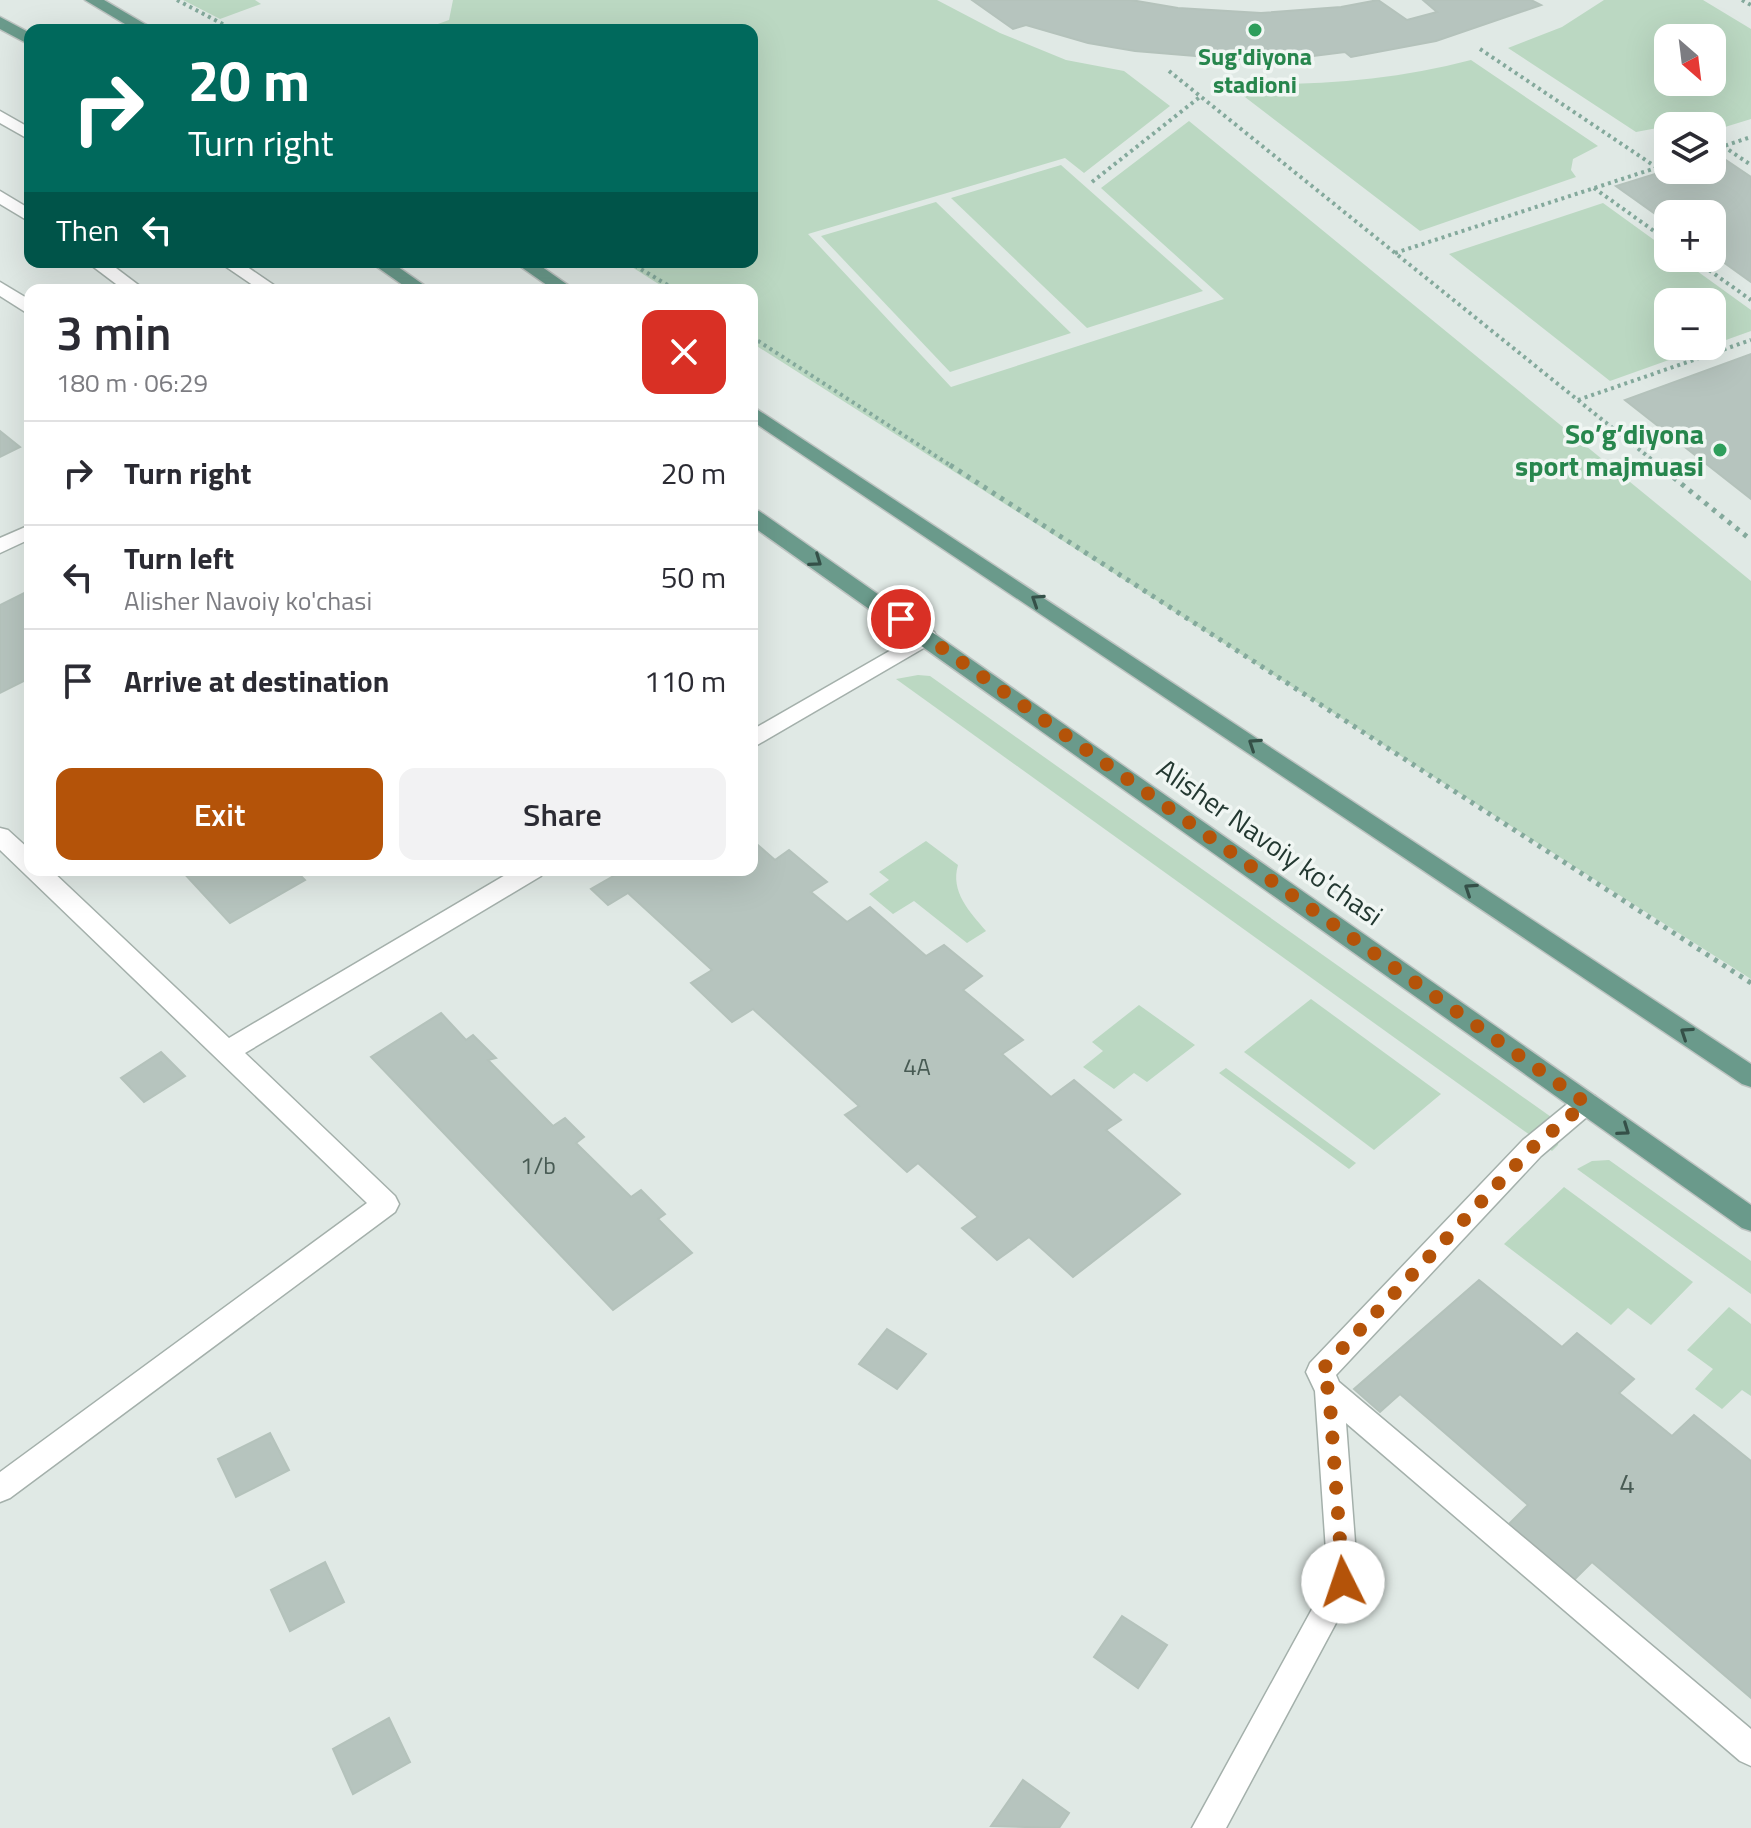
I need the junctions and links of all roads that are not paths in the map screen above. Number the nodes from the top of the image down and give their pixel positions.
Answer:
1 (93, 0) edge
2 (0, 22) edge
3 (136, 24) edge
4 (24, 36) edge
5 (0, 116) edge
6 (24, 131) edge
7 (0, 196) edge
8 (24, 213) edge
9 (105, 268) edge
10 (237, 268) edge
11 (388, 268) edge
12 (532, 268) edge
13 (127, 284) edge
14 (263, 284) edge
15 (413, 284) edge
16 (557, 284) edge
17 (0, 287) edge
18 (24, 305) edge
19 (758, 416) edge
20 (758, 520) edge
21 (24, 534) edge
22 (0, 546) edge
23 (926, 637) junction
24 (758, 736) edge
25 (0, 836) edge
26 (24, 858) edge
27 (42, 876) edge
28 (523, 876) edge
29 (228, 1051) junction
30 (1751, 1077) edge
31 (1586, 1103) junction
32 (1751, 1220) edge
33 (1329, 1391) junction
34 (0, 1489) edge
35 (1751, 1750) edge
36 (1208, 1828) edge

1 - 3 main road
2 - 4 main road
5 - 6 street
7 - 8 street
9 - 13 street
10 - 14 street
11 - 15 main road
12 - 16 main road
17 - 18 street
30 -> 19 main road
20 -> 23 main road, Alisher Navoiy ko'chasi
21 - 22 street
23 - 24 street
23 - 31 main road, Alisher Navoiy ko'chasi
25 - 26 street
27 - 29 street
28 - 29 street
29 - 34 street
31 -> 32 main road, Alisher Navoiy ko'chasi
31 - 33 street
33 - 35 street
33 - 36 street

